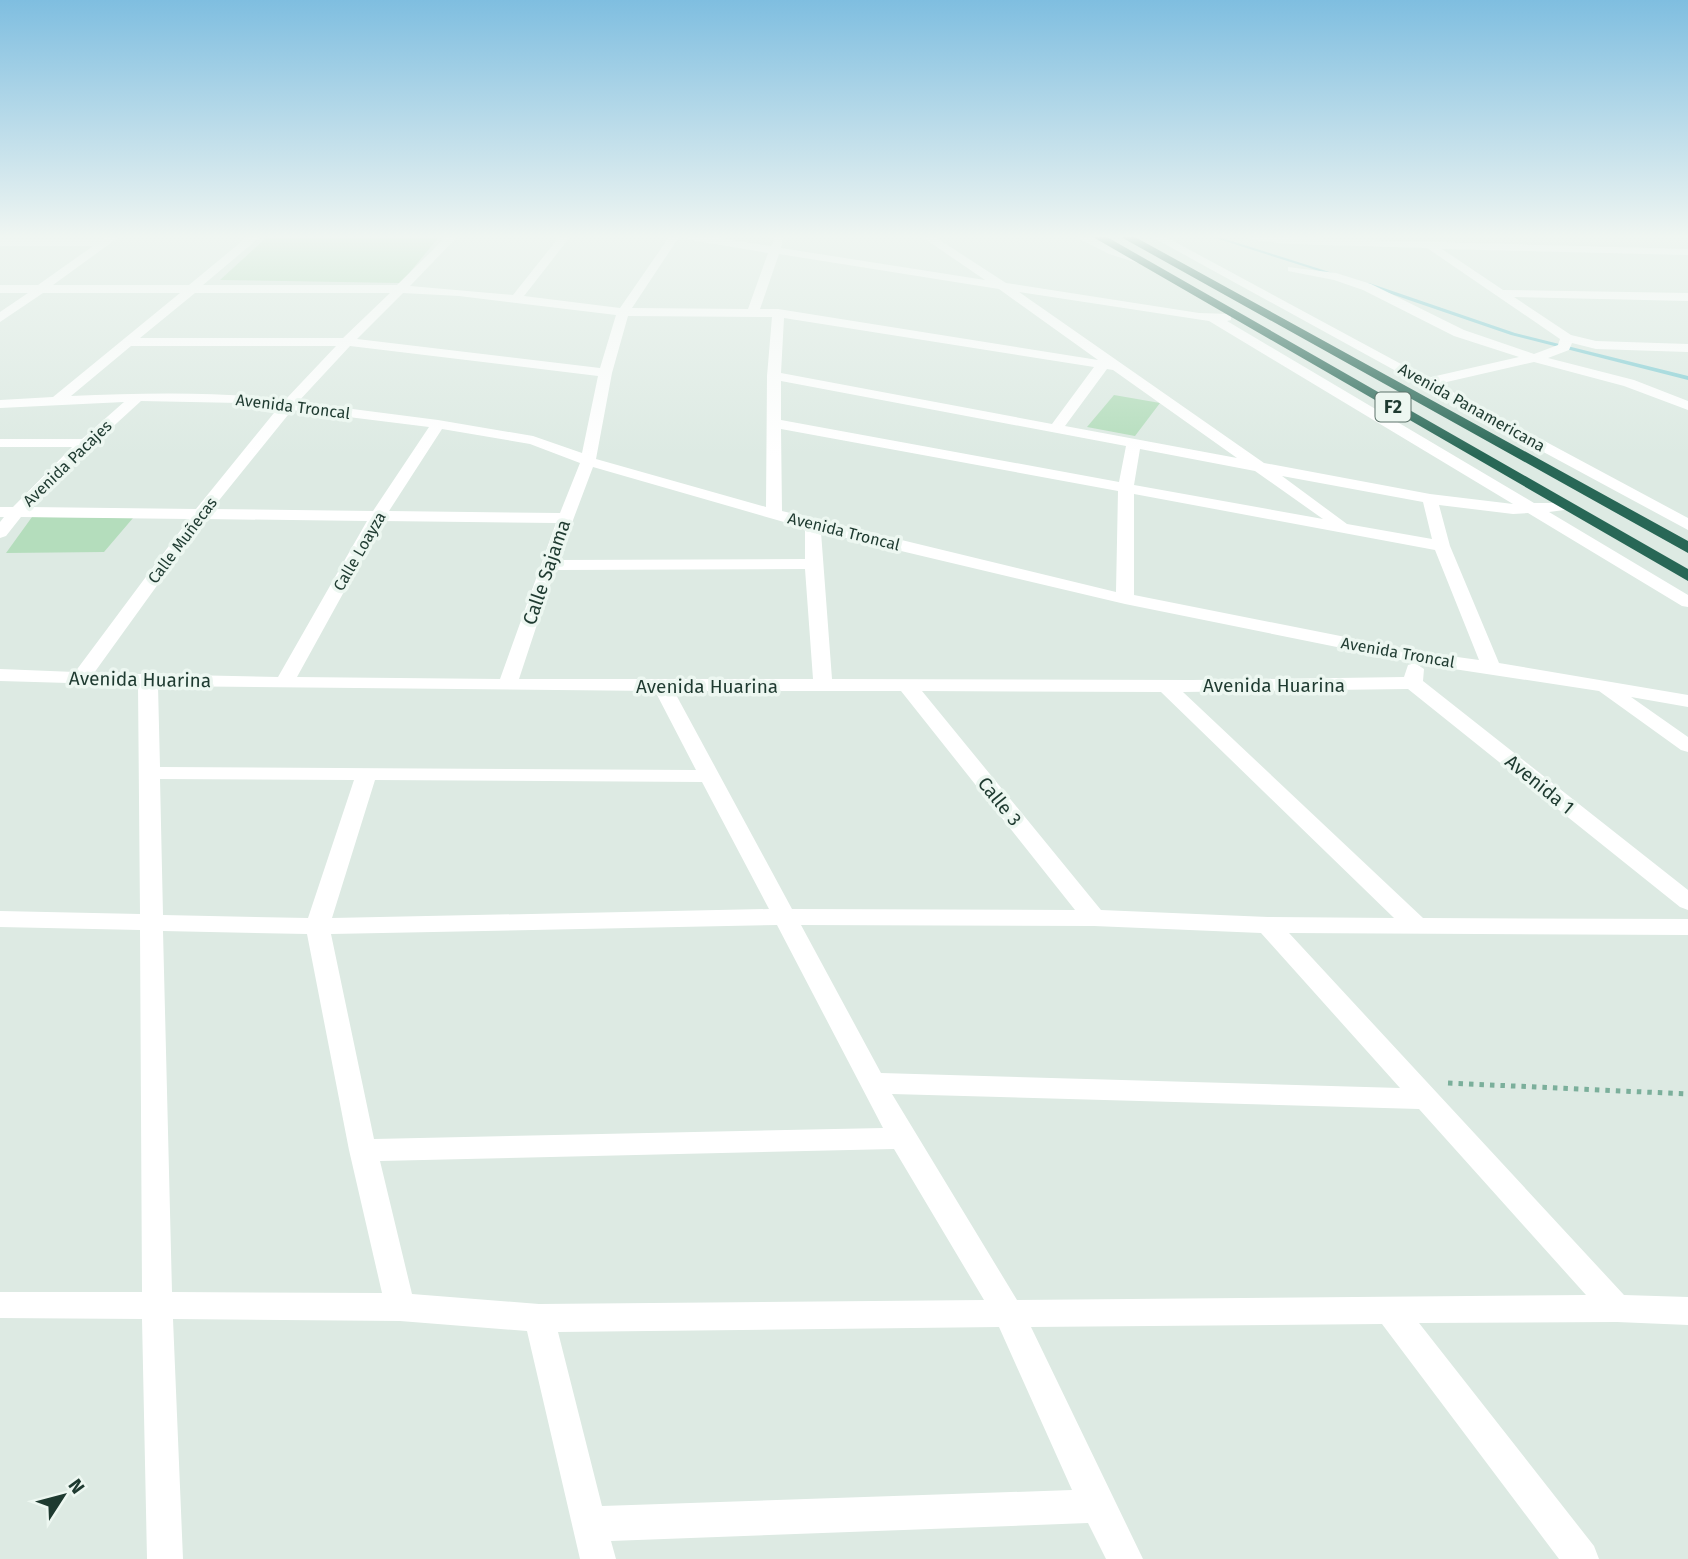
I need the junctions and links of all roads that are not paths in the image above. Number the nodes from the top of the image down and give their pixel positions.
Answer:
1 (167, 310) edge
2 (380, 310) edge
3 (603, 310) edge
4 (1036, 310) edge
5 (1159, 310) edge
6 (1225, 310) edge
7 (1260, 310) edge
8 (1294, 310) edge
9 (1413, 310) edge
10 (1523, 310) edge
11 (623, 312) junction
12 (753, 312) joint
13 (778, 313) junction
14 (1236, 316) junction
15 (1213, 318) junction
16 (1567, 338) junction
17 (128, 342) junction
18 (346, 342) junction
19 (1688, 348) edge
20 (1534, 358) junction
21 (1103, 365) junction
22 (1118, 367) junction
23 (605, 373) junction
24 (774, 376) junction
25 (1429, 382) junction
26 (1399, 386) junction
27 (138, 397) junction
28 (57, 401) junction
29 (0, 404) edge
30 (289, 405) junction
31 (1688, 406) edge
32 (439, 424) junction
33 (774, 424) junction
34 (1056, 428) junction
35 (1135, 442) junction
36 (0, 443) edge
37 (85, 443) junction
38 (588, 461) junction
39 (1254, 464) junction
40 (1126, 487) junction
41 (1430, 499) junction
42 (1566, 506) junction
43 (1531, 508) junction
44 (8, 511) edge
45 (774, 513) junction
46 (201, 514) junction
47 (377, 517) junction
48 (565, 518) junction
49 (1688, 524) edge
50 (813, 525) junction
51 (1347, 528) junction
52 (0, 533) edge
53 (1442, 546) junction
54 (1688, 548) edge
55 (813, 564) junction
56 (548, 565) junction
57 (1688, 576) edge
58 (1125, 599) junction
59 (1688, 602) edge
60 (1421, 657) junction
61 (1491, 667) junction
62 (0, 675) edge
63 (80, 678) junction
64 (285, 681) junction
65 (148, 682) junction
66 (1413, 683) junction
67 (508, 685) junction
68 (823, 685) junction
69 (907, 685) junction
70 (1165, 685) junction
71 (1604, 686) junction
72 (662, 687) junction
73 (1688, 701) edge
74 (1688, 746) edge
75 (150, 773) junction
76 (367, 774) junction
77 (710, 776) junction
78 (1688, 902) edge
79 (785, 917) junction
80 (1094, 918) junction
81 (0, 919) edge
82 (151, 923) junction
83 (1269, 925) junction
84 (317, 926) junction
85 (1418, 927) junction
86 (1688, 927) edge
87 (873, 1083) junction
88 (1419, 1090) junction
89 (902, 1138) junction
90 (363, 1150) junction
91 (0, 1305) edge
92 (157, 1307) junction
93 (400, 1307) junction
94 (1618, 1308) junction
95 (1391, 1311) junction
96 (1688, 1311) edge
97 (1007, 1312) junction
98 (539, 1318) junction
99 (1097, 1506) junction
100 (590, 1524) junction
101 (165, 1559) edge
102 (598, 1559) edge
103 (1125, 1559) edge
104 (1581, 1559) edge

1 - 17 street
2 - 18 street, Calle Muñecas
3 - 11 street
4 - 22 street
5 - 15 street
6 - 14 highway, Avenida Panamericana / F2
7 - 26 highway, Avenida Panamericana / F2
8 - 25 street, Avenida Panamericana
9 - 20 street
10 - 16 street
11 - 12 street
11 - 23 street, Calle Sajama
12 - 13 street
13 - 21 street
13 - 24 street
14 - 15 street
14 - 42 highway, Avenida Panamericana / F2
15 - 43 street
16 - 19 street
16 - 20 street
17 - 18 street
17 - 28 street
18 - 23 street
18 - 30 street, Calle Muñecas
20 - 25 street
20 - 31 street
21 - 22 street
21 - 34 street
22 - 39 street
23 - 38 street, Calle Sajama
24 - 33 street
24 - 34 street
25 - 26 street
25 - 49 street, Avenida Panamericana
26 - 54 highway, Avenida Panamericana / F2
27 - 28 street, Avenida Troncal
27 - 30 street, Avenida Troncal
27 - 37 street, Avenida Pacajes
28 - 29 street, Avenida Troncal
30 - 32 street, Avenida Troncal
30 - 46 street, Calle Muñecas
32 - 38 street, Avenida Troncal
32 - 47 street, Calle Loayza
33 - 40 street
33 - 45 street
34 - 35 street
35 - 39 street
35 - 40 street
36 - 37 street
37 - 44 street, Avenida Pacajes
38 - 45 street, Avenida Troncal
38 - 48 street, Calle Sajama
39 - 41 street
39 - 51 street
40 - 51 street
40 - 58 street
41 - 43 street
41 - 53 street
42 - 43 street
42 - 57 highway, Avenida Panamericana / F2
43 - 59 street
44 - 46 street
44 - 52 street, Avenida Pacajes
45 - 50 street, Avenida Troncal
46 - 47 street
46 - 63 street, Calle Muñecas
47 - 48 street
47 - 64 street, Calle Loayza
48 - 56 street, Calle Sajama
50 - 55 street
50 - 58 street, Avenida Troncal
51 - 53 street
53 - 61 street
55 - 56 street
55 - 68 street
56 - 67 street, Calle Sajama
58 - 60 street, Avenida Troncal
60 - 61 street, Avenida Troncal
60 - 66 street
61 - 71 street, Avenida Troncal
62 - 63 street, Avenida Huarina
63 - 65 street, Avenida Huarina
64 - 65 street, Avenida Huarina
64 - 67 street, Avenida Huarina
65 - 75 street
66 - 70 street, Avenida Huarina
66 - 78 street, Avenida 1
67 - 72 street, Avenida Huarina
68 - 69 street, Avenida Huarina
68 - 72 street, Avenida Huarina
69 - 70 street, Avenida Huarina
69 - 80 street, Calle 3
70 - 85 street
71 - 73 street, Avenida Troncal
71 - 74 street
72 - 77 street
75 - 76 street
75 - 82 street
76 - 77 street
76 - 84 street
77 - 79 street
79 - 80 street
79 - 84 street
79 - 87 street
80 - 83 street
81 - 82 street
82 - 84 street
82 - 92 street
83 - 85 street
83 - 88 street
84 - 90 street
85 - 86 street
87 - 88 street
87 - 89 street
88 - 94 street
89 - 90 street
89 - 97 street
90 - 93 street
91 - 92 street
92 - 93 street
92 - 101 street
93 - 98 street
94 - 95 street
94 - 96 street
95 - 97 street
95 - 104 street
97 - 98 street
97 - 99 street
98 - 100 street
99 - 100 street
99 - 103 street
100 - 102 street

